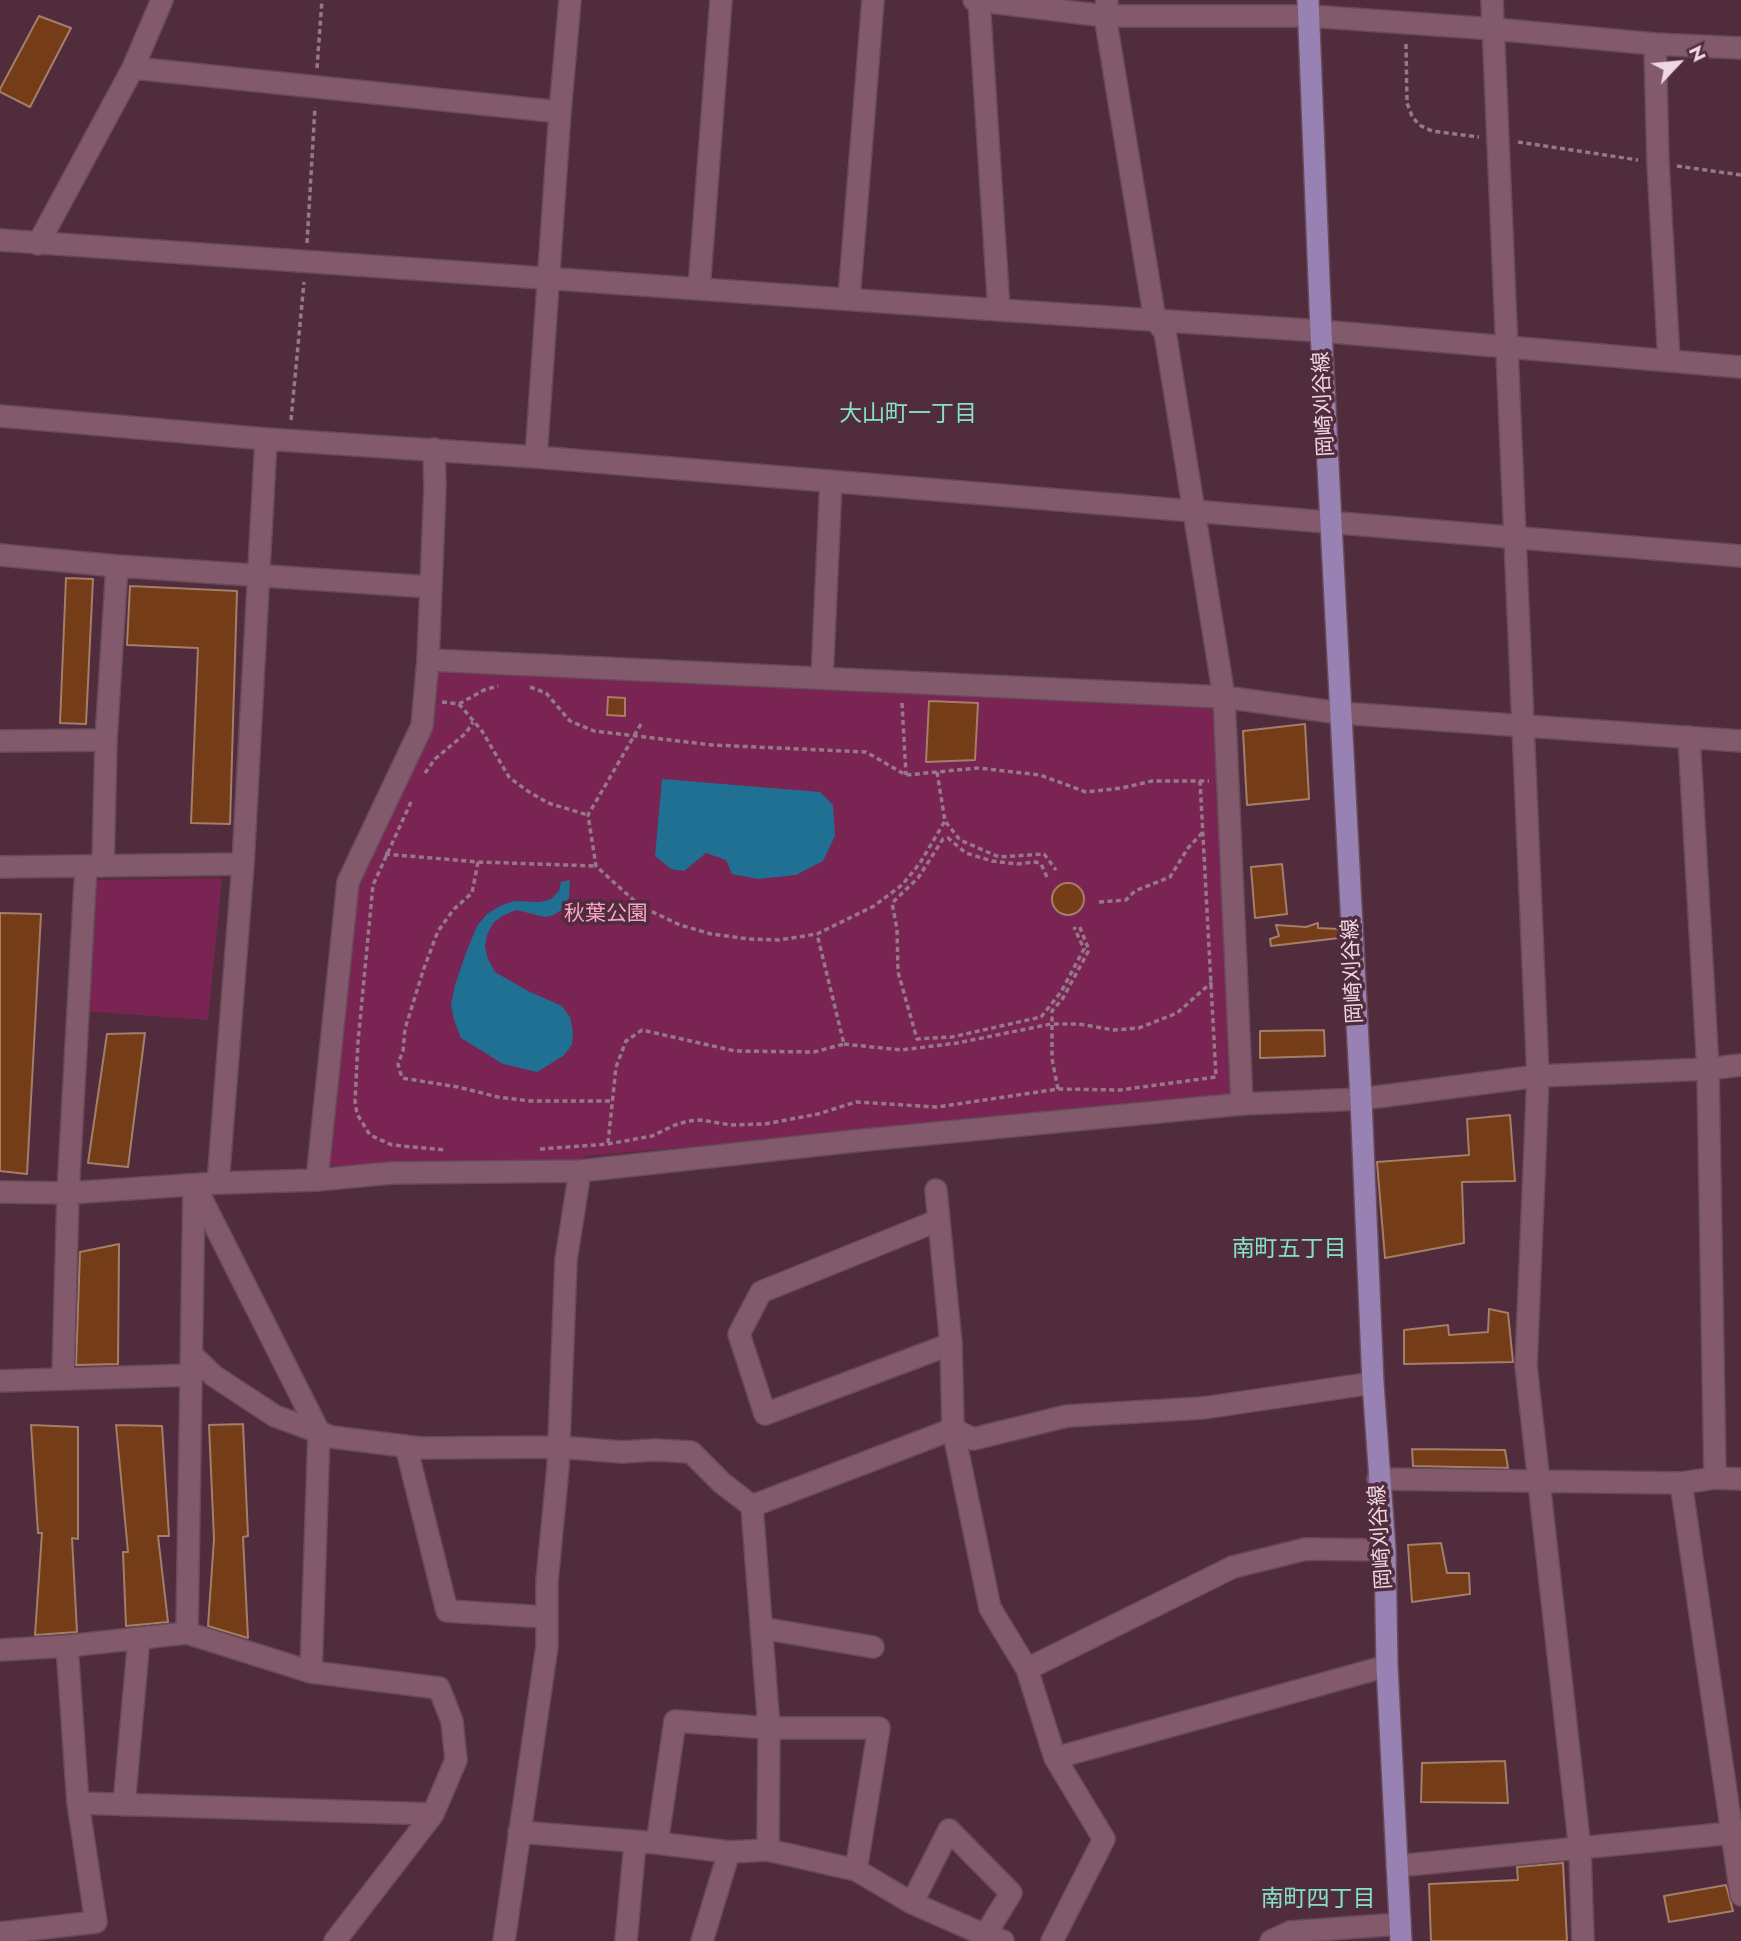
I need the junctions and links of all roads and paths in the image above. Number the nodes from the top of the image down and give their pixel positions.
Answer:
1 (162, 0) edge
2 (322, 0) edge
3 (570, 0) edge
4 (721, 0) edge
5 (873, 0) edge
6 (977, 0) edge
7 (1492, 0) edge
8 (1106, 8) edge
9 (1309, 8) edge
10 (1406, 24) junction
11 (1493, 29) junction
12 (1655, 44) junction
13 (1741, 48) edge
14 (132, 68) junction
15 (316, 87) junction
16 (560, 112) junction
17 (1498, 139) junction
18 (1658, 163) junction
19 (1741, 175) edge
20 (0, 240) edge
21 (38, 244) junction
22 (306, 260) junction
23 (548, 277) junction
24 (699, 289) junction
25 (849, 298) junction
26 (999, 310) junction
27 (1155, 320) junction
28 (1321, 331) junction
29 (1506, 347) junction
30 (1669, 361) junction
31 (1741, 367) edge
32 (0, 416) edge
33 (266, 439) junction
34 (289, 440) junction
35 (433, 449) junction
36 (536, 457) junction
37 (831, 481) junction
38 (1193, 512) junction
39 (1332, 523) junction
40 (1517, 539) junction
41 (0, 555) edge
42 (1741, 556) edge
43 (117, 566) junction
44 (260, 576) junction
45 (430, 587) junction
46 (428, 660) junction
47 (822, 678) junction
48 (901, 681) junction
49 (501, 685) dead end
50 (520, 686) dead end
51 (1224, 696) junction
52 (424, 700) junction
53 (459, 704) junction
54 (1340, 713) junction
55 (474, 722) junction
56 (641, 724) dead end
57 (1522, 726) junction
58 (635, 734) junction
59 (1689, 737) junction
60 (106, 740) junction
61 (0, 741) edge
62 (1741, 741) edge
63 (937, 772) junction
64 (425, 773) dead end
65 (906, 775) junction
66 (1200, 781) junction
67 (1228, 783) junction
68 (414, 796) dead end
69 (588, 815) junction
70 (944, 821) junction
71 (1202, 833) junction
72 (362, 849) junction
73 (387, 855) junction
74 (478, 862) junction
75 (243, 864) junction
76 (95, 866) junction
77 (596, 866) junction
78 (0, 867) edge
79 (1056, 870) dead end
80 (1047, 877) dead end
81 (1099, 902) dead end
82 (817, 934) junction
83 (1210, 982) junction
84 (1052, 1024) junction
85 (844, 1044) junction
86 (1741, 1065) edge
87 (1708, 1069) junction
88 (1538, 1076) junction
89 (1058, 1089) junction
90 (1361, 1098) junction
91 (613, 1101) junction
92 (1242, 1104) junction
93 (608, 1144) junction
94 (540, 1149) dead end
95 (457, 1150) dead end
96 (609, 1168) junction
97 (580, 1171) junction
98 (317, 1180) junction
99 (218, 1183) junction
100 (195, 1186) junction
101 (936, 1190) dead end
102 (0, 1192) edge
103 (68, 1193) junction
104 (939, 1220) junction
105 (951, 1345) junction
106 (193, 1365) junction
107 (63, 1378) junction
108 (0, 1381) edge
109 (1373, 1383) junction
110 (953, 1429) junction
111 (319, 1432) junction
112 (406, 1446) junction
113 (558, 1447) junction
114 (1716, 1478) junction
115 (1378, 1479) junction
116 (1741, 1479) edge
117 (1538, 1482) junction
118 (1681, 1483) junction
119 (752, 1506) junction
120 (1385, 1550) junction
121 (546, 1617) junction
122 (761, 1628) junction
123 (187, 1633) junction
124 (139, 1638) junction
125 (67, 1646) junction
126 (873, 1647) dead end
127 (0, 1650) edge
128 (1387, 1666) junction
129 (1027, 1669) junction
130 (311, 1672) junction
131 (769, 1728) junction
132 (1055, 1758) junction
133 (78, 1804) junction
134 (124, 1805) junction
135 (433, 1814) junction
136 (519, 1832) junction
137 (1737, 1832) edge
138 (635, 1843) junction
139 (657, 1843) junction
140 (768, 1850) junction
141 (1580, 1850) junction
142 (729, 1852) junction
143 (1396, 1867) junction
144 (856, 1870) junction
145 (1741, 1895) edge
146 (912, 1903) junction
147 (1400, 1932) edge
148 (0, 1933) edge
149 (994, 1938) edge
150 (335, 1941) edge
151 (504, 1941) edge
152 (626, 1941) edge
153 (702, 1941) edge
154 (1052, 1941) edge
155 (1271, 1941) edge
156 (1583, 1941) edge

1 - 14 street
2 - 15 path
3 - 16 street
4 - 24 street
5 - 25 street
6 - 8 street
6 - 26 street
7 - 11 street
8 - 9 street
8 - 27 street
9 - 10 street
9 - 28 main road, 岡崎刈谷線
10 - 11 street
10 - 17 path
11 - 12 street
11 - 17 street
12 - 13 street
12 - 18 street
14 - 15 street
14 - 21 street
15 - 16 street
15 - 22 path
16 - 23 street
17 - 18 path
17 - 29 street
18 - 19 path
18 - 30 street
20 - 21 street
21 - 22 street
22 - 23 street
22 - 34 path
23 - 24 street
23 - 36 street
24 - 25 street
25 - 26 street
26 - 27 street
27 - 28 street
27 - 38 street
28 - 29 street
28 - 39 main road, 岡崎刈谷線
29 - 30 street
29 - 40 street
30 - 31 street
32 - 33 street
33 - 34 street
33 - 44 street
34 - 35 street
35 - 36 street
35 - 45 street
36 - 37 street
37 - 38 street
37 - 47 street
38 - 39 street
38 - 51 street
39 - 40 street
39 - 54 main road, 岡崎刈谷線
40 - 42 street
40 - 57 street
41 - 43 street
43 - 44 street
43 - 60 street
44 - 45 street
44 - 75 street
45 - 46 street
46 - 47 street
46 - 52 street
47 - 48 street
48 - 51 street
48 - 65 path
49 - 53 path
50 - 58 path
51 - 54 street
51 - 67 street
52 - 53 path
52 - 72 street
53 - 55 path
54 - 57 street
54 - 90 main road, 岡崎刈谷線
55 - 64 path
55 - 69 path
56 - 58 path
57 - 59 street
57 - 88 street
58 - 65 path
58 - 69 path
59 - 62 street
59 - 87 street
60 - 61 street
60 - 76 street
63 - 65 path
63 - 66 path
63 - 70 path
66 - 67 path
66 - 71 path
67 - 92 street
68 - 73 path
69 - 77 path
70 - 79 path
70 - 82 path
71 - 81 path
71 - 83 path
72 - 73 path
72 - 98 street
73 - 74 path
73 - 95 path
74 - 77 path
74 - 91 path
75 - 76 street
75 - 99 street
76 - 78 street
76 - 103 street
77 - 82 path
80 - 84 path
82 - 85 path
83 - 84 path
83 - 89 path
84 - 85 path
84 - 89 path
85 - 91 path
86 - 87 street
87 - 88 street
87 - 114 street
88 - 90 street
88 - 117 street
89 - 93 path
90 - 92 street
90 - 109 main road, 岡崎刈谷線
91 - 93 path
92 - 96 street
93 - 94 path
93 - 96 path
96 - 97 street
97 - 98 street
97 - 113 street
98 - 99 street
99 - 100 street
100 - 103 street
100 - 106 street
100 - 111 street
101 - 104 street
102 - 103 street
103 - 107 street
104 - 105 street
104 - 105 street
105 - 110 street
106 - 107 street
106 - 111 street
106 - 123 street
107 - 108 street
109 - 110 street
109 - 115 main road, 岡崎刈谷線
110 - 119 street
110 - 129 street
111 - 112 street
111 - 130 street
112 - 113 street
112 - 121 street
113 - 119 street
113 - 121 street
114 - 116 street
114 - 118 street
115 - 117 street
115 - 120 main road, 岡崎刈谷線
117 - 118 street
117 - 141 street
118 - 137 street
119 - 122 street
120 - 128 main road, 岡崎刈谷線
120 - 129 street
121 - 136 street
122 - 126 street
122 - 131 street
123 - 124 street
123 - 130 street
124 - 125 street
124 - 134 street
125 - 127 street
125 - 133 street
128 - 132 street
128 - 143 main road, 岡崎刈谷線
129 - 132 street
130 - 135 street
131 - 139 street
131 - 140 street
131 - 144 street
132 - 154 street
133 - 134 street
133 - 148 street
134 - 135 street
135 - 150 street
136 - 138 street
136 - 151 street
137 - 141 street
137 - 145 street
138 - 139 street
138 - 152 street
139 - 142 street
140 - 142 street
140 - 144 street
141 - 143 street
141 - 156 street
142 - 153 street
143 - 147 main road, 岡崎刈谷線
144 - 146 street
146 - 149 street
146 - 149 street
147 - 155 street

